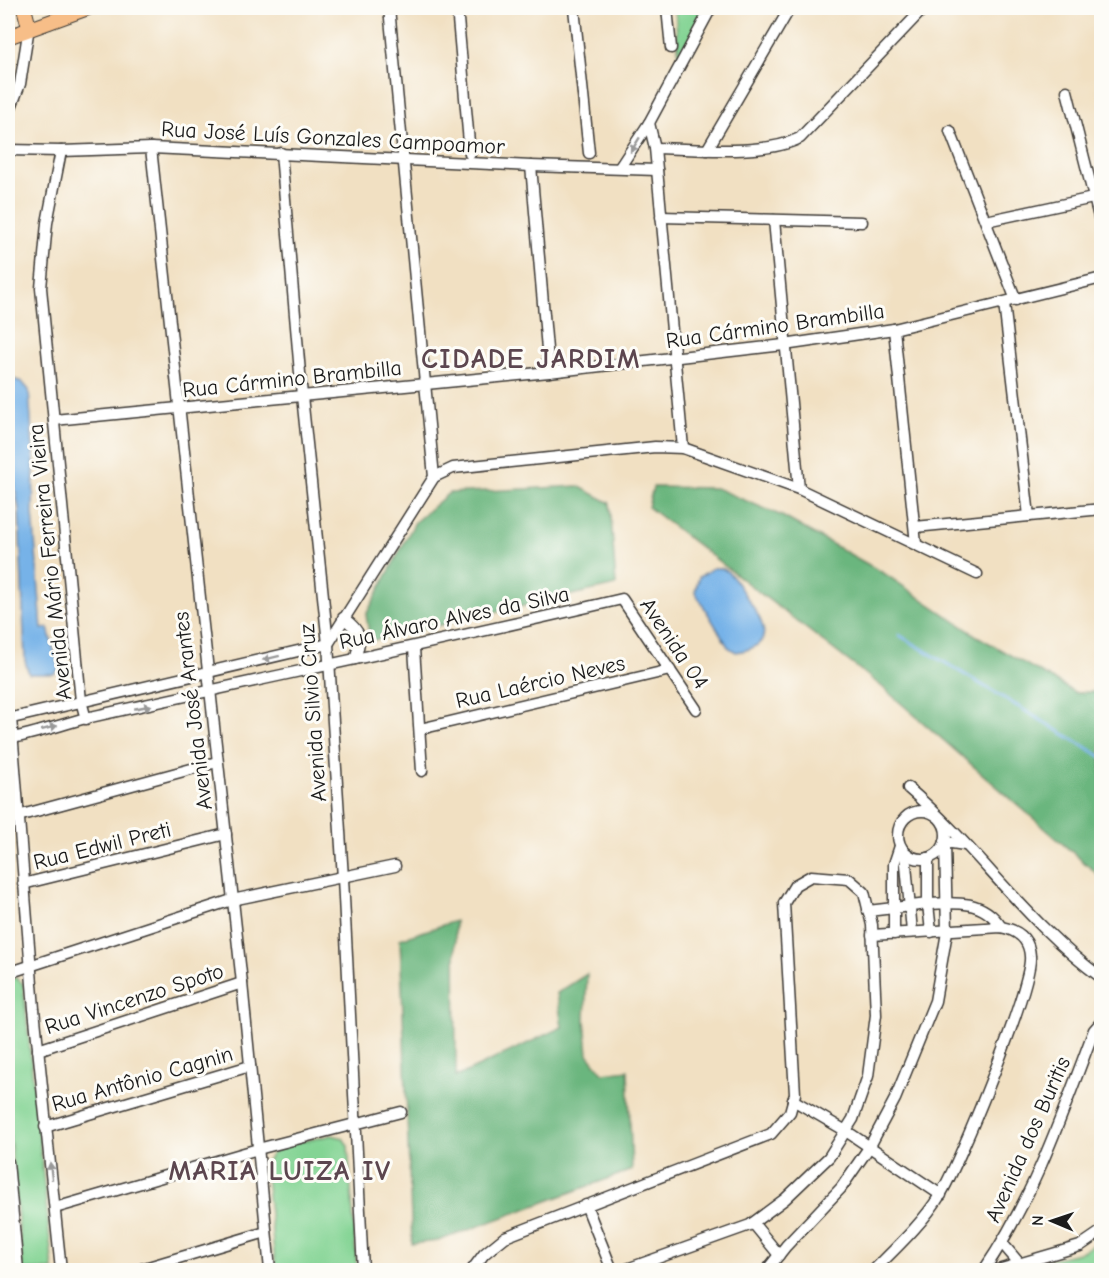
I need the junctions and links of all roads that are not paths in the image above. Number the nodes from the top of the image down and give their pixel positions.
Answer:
1 (24, 8) edge
2 (88, 8) edge
3 (389, 8) edge
4 (457, 8) edge
5 (574, 8) edge
6 (667, 8) edge
7 (711, 8) edge
8 (790, 8) edge
9 (924, 8) edge
10 (29, 27) junction
11 (8, 37) edge
12 (671, 48) dead end
13 (1067, 91) dead end
14 (8, 115) edge
15 (649, 123) junction
16 (950, 131) dead end
17 (151, 148) junction
18 (655, 148) junction
19 (8, 150) edge
20 (707, 150) junction
21 (61, 151) junction
22 (281, 153) junction
23 (589, 153) dead end
24 (470, 154) dead end
25 (404, 159) junction
26 (531, 166) junction
27 (620, 167) junction
28 (657, 170) junction
29 (1093, 198) junction
30 (661, 217) junction
31 (774, 220) junction
32 (986, 221) junction
33 (862, 222) dead end
34 (1101, 229) edge
35 (1101, 278) edge
36 (1016, 300) junction
37 (1004, 303) junction
38 (894, 329) junction
39 (784, 345) junction
40 (674, 359) junction
41 (549, 372) junction
42 (425, 384) junction
43 (302, 396) junction
44 (178, 410) junction
45 (54, 420) junction
46 (683, 448) junction
47 (434, 477) junction
48 (799, 489) junction
49 (1101, 509) edge
50 (1029, 516) junction
51 (915, 527) junction
52 (916, 544) junction
53 (977, 574) dead end
54 (622, 599) joint
55 (344, 618) junction
56 (328, 644) junction
57 (414, 648) junction
58 (355, 660) junction
59 (329, 664) junction
60 (670, 670) junction
61 (206, 674) junction
62 (210, 692) junction
63 (81, 701) junction
64 (696, 709) dead end
65 (9, 719) edge
66 (86, 719) junction
67 (420, 729) junction
68 (10, 739) edge
69 (217, 762) junction
70 (422, 771) dead end
71 (912, 812) junction
72 (18, 816) junction
73 (940, 819) junction
74 (226, 834) junction
75 (945, 842) junction
76 (965, 846) junction
77 (902, 849) junction
78 (928, 858) junction
79 (395, 866) dead end
80 (343, 879) junction
81 (23, 884) junction
82 (232, 900) junction
83 (945, 903) junction
84 (928, 904) junction
85 (910, 906) junction
86 (895, 908) junction
87 (868, 911) junction
88 (1001, 927) junction
89 (912, 932) junction
90 (931, 932) junction
91 (946, 932) junction
92 (894, 934) junction
93 (872, 936) junction
94 (30, 965) junction
95 (8, 973) edge
96 (1101, 978) edge
97 (242, 983) junction
98 (1101, 1021) edge
99 (38, 1050) junction
100 (250, 1066) junction
101 (793, 1100) junction
102 (401, 1112) dead end
103 (354, 1124) junction
104 (45, 1126) junction
105 (846, 1131) junction
106 (870, 1146) junction
107 (258, 1149) junction
108 (8, 1162) edge
109 (941, 1195) junction
110 (586, 1205) junction
111 (55, 1208) junction
112 (753, 1223) junction
113 (1101, 1231) edge
114 (266, 1232) junction
115 (11, 1235) edge
116 (1002, 1243) junction
117 (778, 1255) junction
118 (1019, 1263) junction
119 (18, 1270) edge
120 (61, 1270) edge
121 (138, 1270) edge
122 (270, 1270) edge
123 (363, 1270) edge
124 (472, 1270) edge
125 (612, 1270) edge
126 (624, 1270) edge
127 (767, 1270) edge
128 (874, 1270) edge
129 (984, 1270) edge
130 (998, 1270) edge

1 - 10 main road
2 - 10 main road
3 - 25 street
4 - 24 street
5 - 23 street
6 - 12 street
7 - 15 street
8 - 20 street
9 - 20 street
10 - 11 main road
10 - 14 street
13 - 29 street
15 - 18 street
15 -> 27 street
16 - 32 street
17 - 21 street, Rua José Luís Gonzales Campoamor
17 - 22 street, Rua José Luís Gonzales Campoamor
17 - 44 street, Avenida José Arantes
18 - 20 street
18 - 28 street
19 - 21 street, Rua José Luís Gonzales Campoamor
21 - 45 street, Avenida Mário Ferreira Vieira
22 - 25 street, Rua José Luís Gonzales Campoamor
22 - 43 street, Avenida Silvio Cruz
25 - 26 street, Rua José Luís Gonzales Campoamor
25 - 42 street
26 - 27 street, Rua José Luís Gonzales Campoamor
26 - 41 street
27 - 28 street, Rua José Luís Gonzales Campoamor
28 - 30 street
29 - 32 street
29 - 34 street
30 - 31 street
30 - 40 street
31 - 33 street
31 - 39 street
32 - 36 street
35 - 36 street, Rua Cármino Brambilla
36 - 37 street, Rua Cármino Brambilla
37 - 38 street, Rua Cármino Brambilla
37 - 50 street
38 - 39 street, Rua Cármino Brambilla
38 - 51 street
39 - 40 street, Rua Cármino Brambilla
39 - 48 street
40 - 41 street, Rua Cármino Brambilla
40 - 46 street
41 - 42 street, Rua Cármino Brambilla
42 - 43 street, Rua Cármino Brambilla
42 - 47 street
43 - 44 street, Rua Cármino Brambilla
43 - 56 street, Avenida Silvio Cruz
44 - 45 street, Rua Cármino Brambilla
44 - 61 street, Avenida José Arantes
45 - 63 street, Avenida Mário Ferreira Vieira
46 - 47 street
46 - 48 street
47 - 55 street
48 - 52 street
49 - 50 street
50 - 51 street
51 - 52 street
52 - 53 street
54 - 57 street, Rua Álvaro Alves da Silva
54 - 60 street, Avenida 04
55 - 56 street
55 - 58 street
56 - 59 street, Avenida Silvio Cruz
56 -> 61 street
57 - 58 street, Rua Álvaro Alves da Silva
57 - 67 street
58 - 59 street, Rua Álvaro Alves da Silva
59 - 62 street, Rua Álvaro Alves da Silva
59 - 80 street, Avenida Silvio Cruz
60 - 64 street, Avenida 04
60 - 67 street, Rua Laércio Neves
61 - 62 street, Avenida José Arantes
61 - 63 street
66 -> 62 street, Rua Álvaro Alves da Silva
62 - 69 street, Avenida José Arantes
63 - 65 street
63 - 66 street, Avenida Mário Ferreira Vieira
65 - 68 street
68 -> 66 street, Rua Álvaro Alves da Silva
67 - 70 street
68 - 72 street
69 - 72 street
69 - 74 street, Avenida José Arantes
71 - 73 street
71 - 73 street
71 - 77 street
72 - 81 street
73 - 75 street
73 - 76 street
74 - 81 street, Rua Edwil Preti
74 - 82 street, Avenida José Arantes
75 - 76 street
75 - 78 street
75 - 83 street
76 - 96 street
77 - 78 street
77 - 85 street
77 - 86 street
78 - 84 street
79 - 80 street
80 - 82 street
80 - 103 street, Avenida Silvio Cruz
81 - 94 street
82 - 94 street
82 - 97 street, Avenida José Arantes
83 - 84 street
83 - 88 street
83 - 91 street
84 - 85 street
84 - 90 street
85 - 86 street
85 - 89 street
86 - 87 street
86 - 92 street
87 - 93 street
87 - 101 street
88 - 91 street
88 - 109 street
89 - 90 street
89 - 92 street
90 - 91 street
91 - 106 street
92 - 93 street
93 - 105 street
94 - 95 street
94 - 99 street
97 - 99 street, Rua Vincenzo Spoto
97 - 100 street, Avenida José Arantes
98 - 116 street, Avenida dos Buritis
99 - 104 street
100 - 104 street, Rua Antônio Cagnin
100 - 107 street, Avenida José Arantes
101 - 105 street
101 - 110 street
102 - 103 street
103 - 107 street
103 - 123 street, Avenida Silvio Cruz
111 -> 104 street
105 - 106 street
105 - 112 street
106 - 109 street
106 - 117 street
107 - 111 street
107 - 114 street, Avenida José Arantes
108 - 115 street
109 - 128 street
110 - 124 street
110 - 125 street
111 - 120 street
112 - 117 street
112 - 126 street
113 - 118 street
114 - 121 street
114 - 122 street, Avenida José Arantes
115 - 119 street
116 - 118 street
116 - 129 street, Avenida dos Buritis
117 - 127 street
118 - 130 street

